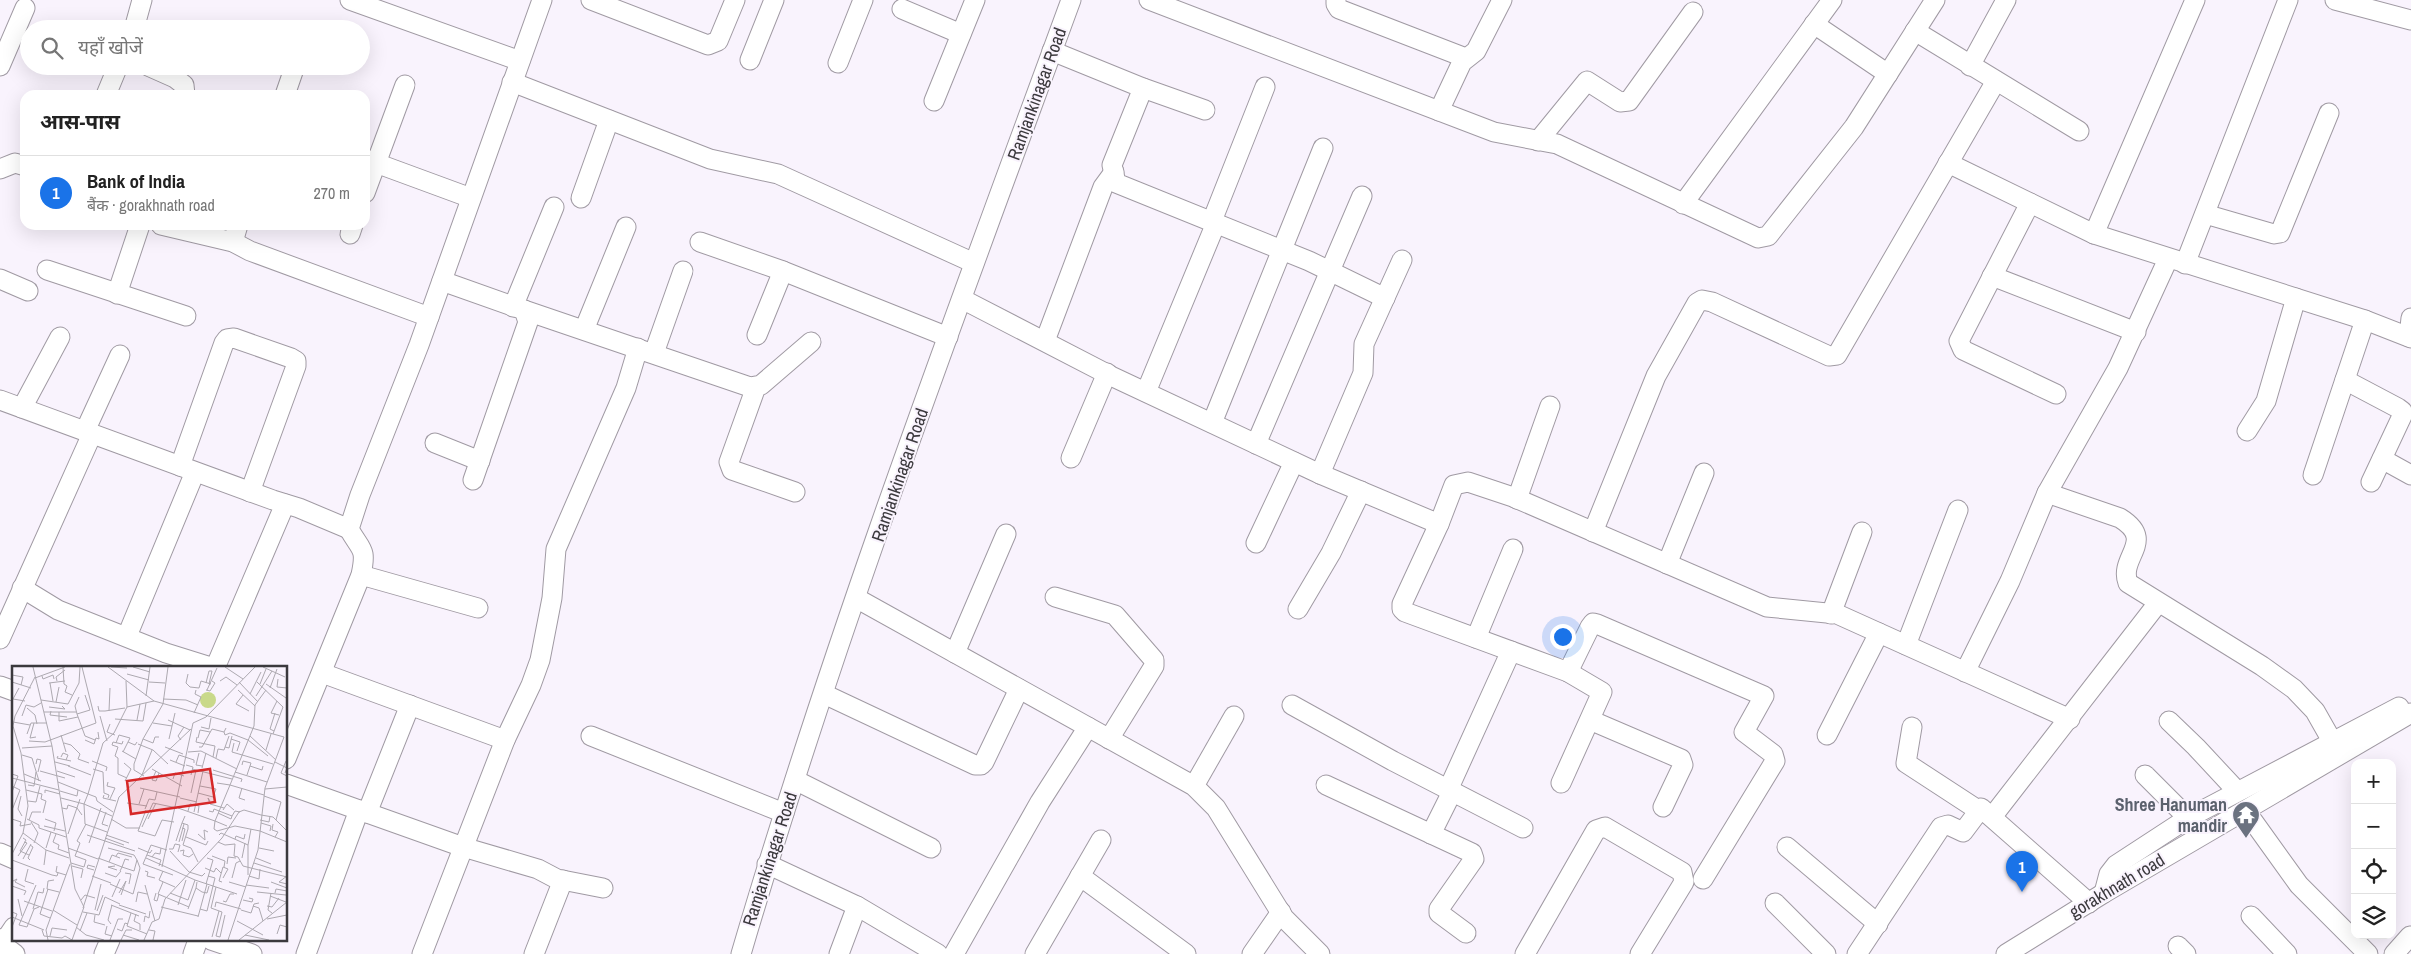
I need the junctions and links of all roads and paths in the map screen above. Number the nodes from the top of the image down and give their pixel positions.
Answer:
1 (142, 0) edge
2 (350, 0) edge
3 (542, 0) edge
4 (591, 0) edge
5 (735, 0) edge
6 (774, 0) edge
7 (863, 0) edge
8 (975, 0) edge
9 (1071, 0) edge
10 (1149, 0) edge
11 (1336, 0) edge
12 (1502, 0) edge
13 (1832, 0) edge
14 (1935, 0) edge
15 (2006, 0) edge
16 (2195, 0) edge
17 (2288, 0) edge
18 (2336, 0) edge
19 (25, 8) dead end
20 (902, 9) dead end
21 (1693, 12) dead end
22 (136, 20) edge
23 (2411, 20) edge
24 (1814, 24) junction
25 (1915, 31) junction
26 (961, 34) junction
27 (1052, 51) junction
28 (1466, 58) junction
29 (750, 60) dead end
30 (520, 61) junction
31 (838, 63) dead end
32 (0, 66) edge
33 (1970, 66) junction
34 (1888, 74) junction
35 (114, 75) edge
36 (168, 75) edge
37 (293, 75) edge
38 (1996, 81) junction
39 (512, 82) junction
40 (405, 85) dead end
41 (1143, 88) junction
42 (1265, 88) dead end
43 (108, 90) edge
44 (184, 90) edge
45 (287, 90) edge
46 (934, 101) dead end
47 (1204, 110) dead end
48 (1439, 111) junction
49 (2328, 113) dead end
50 (610, 120) junction
51 (2079, 131) dead end
52 (1538, 141) junction
53 (1323, 148) dead end
54 (370, 161) edge
55 (1948, 163) junction
56 (20, 164) edge
57 (0, 169) edge
58 (1114, 172) junction
59 (1362, 196) dead end
60 (471, 198) junction
61 (581, 198) dead end
62 (2030, 203) junction
63 (1683, 204) junction
64 (554, 207) dead end
65 (2205, 214) junction
66 (1214, 222) junction
67 (626, 227) dead end
68 (138, 230) edge
69 (203, 230) edge
70 (236, 234) edge
71 (2094, 234) junction
72 (700, 242) dead end
73 (1283, 250) junction
74 (1402, 260) dead end
75 (2177, 261) junction
76 (974, 263) junction
77 (47, 270) dead end
78 (683, 271) dead end
79 (784, 272) junction
80 (1331, 272) junction
81 (1992, 276) junction
82 (0, 279) edge
83 (442, 281) junction
84 (28, 291) dead end
85 (117, 294) junction
86 (1385, 298) junction
87 (2296, 298) junction
88 (962, 299) junction
89 (518, 309) junction
90 (186, 316) dead end
91 (429, 317) junction
92 (2411, 318) edge
93 (2365, 320) junction
94 (584, 330) junction
95 (2136, 332) junction
96 (757, 335) dead end
97 (60, 337) dead end
98 (948, 337) junction
99 (2410, 338) edge
100 (1045, 341) junction
101 (811, 342) dead end
102 (646, 350) junction
103 (120, 355) dead end
104 (1106, 373) junction
105 (2345, 380) junction
106 (756, 387) junction
107 (1146, 392) junction
108 (2056, 394) dead end
109 (0, 400) edge
110 (1550, 406) dead end
111 (22, 408) junction
112 (1212, 423) junction
113 (2247, 431) dead end
114 (89, 433) junction
115 (435, 443) dead end
116 (1256, 444) junction
117 (1070, 458) dead end
118 (2382, 458) junction
119 (480, 461) junction
120 (1294, 462) junction
121 (188, 469) junction
122 (1704, 473) dead end
123 (1320, 474) junction
124 (2313, 475) dead end
125 (2411, 475) edge
126 (473, 480) dead end
127 (2371, 482) dead end
128 (1361, 491) junction
129 (250, 492) junction
130 (795, 492) dead end
131 (2047, 493) junction
132 (1517, 499) junction
133 (285, 504) junction
134 (1958, 510) dead end
135 (1439, 524) junction
136 (349, 529) junction
137 (1593, 532) junction
138 (1862, 532) dead end
139 (1006, 534) dead end
140 (1256, 543) dead end
141 (1513, 549) dead end
142 (1667, 564) junction
143 (361, 575) junction
144 (22, 588) junction
145 (1055, 597) dead end
146 (856, 598) junction
147 (2158, 603) junction
148 (478, 608) dead end
149 (1298, 609) dead end
150 (1830, 614) junction
151 (1879, 634) junction
152 (127, 636) junction
153 (1476, 638) junction
154 (0, 639) edge
155 (1906, 645) junction
156 (1510, 651) junction
157 (956, 653) junction
158 (209, 666) edge
159 (216, 666) edge
160 (1568, 672) junction
161 (1965, 672) junction
162 (322, 673) junction
163 (0, 686) edge
164 (1019, 689) junction
165 (12, 690) edge
166 (824, 694) junction
167 (2411, 701) edge
168 (410, 705) junction
169 (1292, 705) dead end
170 (2411, 714) edge
171 (1234, 716) dead end
172 (2070, 719) junction
173 (1590, 720) junction
174 (2169, 721) dead end
175 (1088, 727) junction
176 (1912, 727) dead end
177 (1827, 735) dead end
178 (590, 736) dead end
179 (1109, 739) junction
180 (505, 740) junction
181 (2332, 741) junction
182 (288, 754) edge
183 (2145, 775) dead end
184 (795, 780) junction
185 (1561, 783) dead end
186 (288, 785) edge
187 (1326, 785) dead end
188 (1194, 786) junction
189 (1450, 791) junction
190 (2237, 791) junction
191 (1663, 807) dead end
192 (363, 812) junction
193 (784, 813) junction
194 (1985, 813) junction
195 (2188, 818) junction
196 (2253, 821) dead end
197 (1523, 828) dead end
198 (1432, 834) junction
199 (1101, 840) dead end
200 (463, 847) junction
201 (1787, 847) dead end
202 (931, 848) dead end
203 (0, 853) edge
204 (12, 858) edge
205 (767, 864) junction
206 (1080, 876) junction
207 (1703, 879) dead end
208 (563, 880) junction
209 (603, 888) dead end
210 (2096, 898) junction
211 (1775, 903) dead end
212 (857, 906) junction
213 (1281, 912) junction
214 (2251, 916) dead end
215 (1878, 924) junction
216 (12, 930) edge
217 (1466, 933) dead end
218 (2410, 936) edge
219 (109, 942) edge
220 (197, 942) edge
221 (218, 942) edge
222 (6, 946) edge
223 (931, 952) edge
224 (1316, 953) edge
225 (104, 954) edge
226 (193, 954) edge
227 (252, 954) edge
228 (306, 954) edge
229 (422, 954) edge
230 (534, 954) edge
231 (741, 954) edge
232 (839, 954) edge
233 (954, 954) edge
234 (1035, 954) edge
235 (1186, 954) edge
236 (1252, 954) edge
237 (1525, 954) edge
238 (1640, 954) edge
239 (1826, 954) edge
240 (1857, 954) edge
241 (2006, 954) edge
242 (2287, 954) edge
243 (2368, 954) edge
244 (2394, 954) edge

1 - 22 street
2 - 30 street
3 - 30 street
4 - 5 street
6 - 29 street
7 - 31 street
8 - 26 street
9 - 27 street, Ramjankinagar Road
10 - 48 street
11 - 28 street
12 - 28 street
13 - 24 street
14 - 25 street
15 - 33 street
16 - 71 street
17 - 65 street
18 - 23 street
19 - 32 street
20 - 26 street
21 - 52 street
24 - 34 street
24 - 63 street
25 - 33 street
25 - 34 street
26 - 46 street
27 - 41 street
27 - 76 street, Ramjankinagar Road
28 - 48 street
30 - 39 street
33 - 38 street
34 - 63 street
35 - 43 street
36 - 44 street
37 - 45 street
38 - 51 street
38 - 55 street
39 - 50 street
39 - 60 street
40 - 54 street
41 - 47 street
41 - 58 street
42 - 66 street
48 - 52 street
49 - 65 street
50 - 61 street
50 - 76 street
52 - 63 street
53 - 73 street
54 - 60 street
55 - 62 street
55 - 137 street
56 - 57 street
58 - 66 street
58 - 100 street
59 - 80 street
60 - 83 street
62 - 71 street
62 - 81 street
64 - 89 street
65 - 75 street
66 - 73 street
66 - 107 street
67 - 94 street
68 - 85 street
69 - 70 street
70 - 91 street
71 - 75 street
72 - 79 street
73 - 80 street
73 - 112 street
74 - 86 street
75 - 87 street
75 - 95 street
76 - 88 street, Ramjankinagar Road
77 - 85 street
78 - 102 street
79 - 96 street
79 - 98 street
80 - 86 street
80 - 116 street
81 - 95 street
81 - 108 street
82 - 84 street
83 - 89 street
83 - 91 street
85 - 90 street
86 - 123 street
87 - 93 street
87 - 113 street
88 - 98 street, Ramjankinagar Road
88 - 100 street
89 - 94 street
89 - 119 street
91 - 136 street
92 - 99 street
93 - 99 street
93 - 105 street
94 - 102 street
95 - 131 street
97 - 111 street
98 - 146 street, Ramjankinagar Road
100 - 104 street
101 - 106 street
102 - 106 street
102 - 180 street
103 - 114 street
104 - 107 street
104 - 117 street
105 - 118 street
105 - 124 street
106 - 130 street
107 - 112 street
109 - 111 street
110 - 132 street
111 - 114 street
112 - 116 street
114 - 121 street
114 - 144 street
115 - 119 street
116 - 120 street
118 - 125 street
118 - 127 street
119 - 126 street
120 - 123 street
120 - 140 street
121 - 129 street
121 - 129 street
121 - 152 street
122 - 142 street
123 - 128 street
128 - 135 street
128 - 149 street
129 - 133 street
131 - 147 street
131 - 161 street
132 - 135 street
132 - 137 street
133 - 136 street
133 - 159 street
134 - 155 street
135 - 153 street
136 - 143 street
137 - 142 street
138 - 150 street
139 - 157 street
141 - 153 street
142 - 150 street
143 - 148 street
143 - 162 street
144 - 152 street
144 - 154 street
145 - 179 street
146 - 157 street
146 - 166 street, Ramjankinagar Road
147 - 172 street
147 - 181 street
150 - 151 street
151 - 155 street
151 - 177 street
152 - 158 street
153 - 156 street
155 - 161 street
156 - 160 street
156 - 189 street
157 - 164 street
160 - 173 street
160 - 207 street
161 - 172 street
162 - 168 street
162 - 182 street
163 - 165 street
164 - 166 street
164 - 175 street
166 - 184 street, Ramjankinagar Road
167 - 181 street
168 - 180 street
168 - 192 street
169 - 189 street
170 - 210 street, gorakhnath road
171 - 188 street
172 - 194 street
173 - 185 street
173 - 191 street
174 - 190 street
175 - 179 street
175 - 233 street
176 - 194 street
178 - 193 street
179 - 188 street
180 - 200 street
181 - 190 street
183 - 195 street
184 - 193 street, Ramjankinagar Road
184 - 202 street
186 - 192 street
187 - 198 street
188 - 213 street
189 - 197 street
189 - 198 street
190 - 195 street
192 - 200 street
192 - 228 street
193 - 205 street, Ramjankinagar Road
194 - 210 street
194 - 215 street
195 - 210 street
196 - 243 street
198 - 217 street
199 - 206 street
200 - 208 street
200 - 229 street
201 - 215 street
203 - 204 street
205 - 212 street
205 - 231 street, Ramjankinagar Road
206 - 234 street
206 - 235 street
208 - 209 street
208 - 230 street
210 - 241 street, gorakhnath road
211 - 239 street
212 - 223 street
212 - 232 street
213 - 224 street
213 - 236 street
214 - 242 street
215 - 240 street
216 - 222 street
218 - 244 street
219 - 225 street
220 - 226 street
221 - 227 street
237 - 238 street

